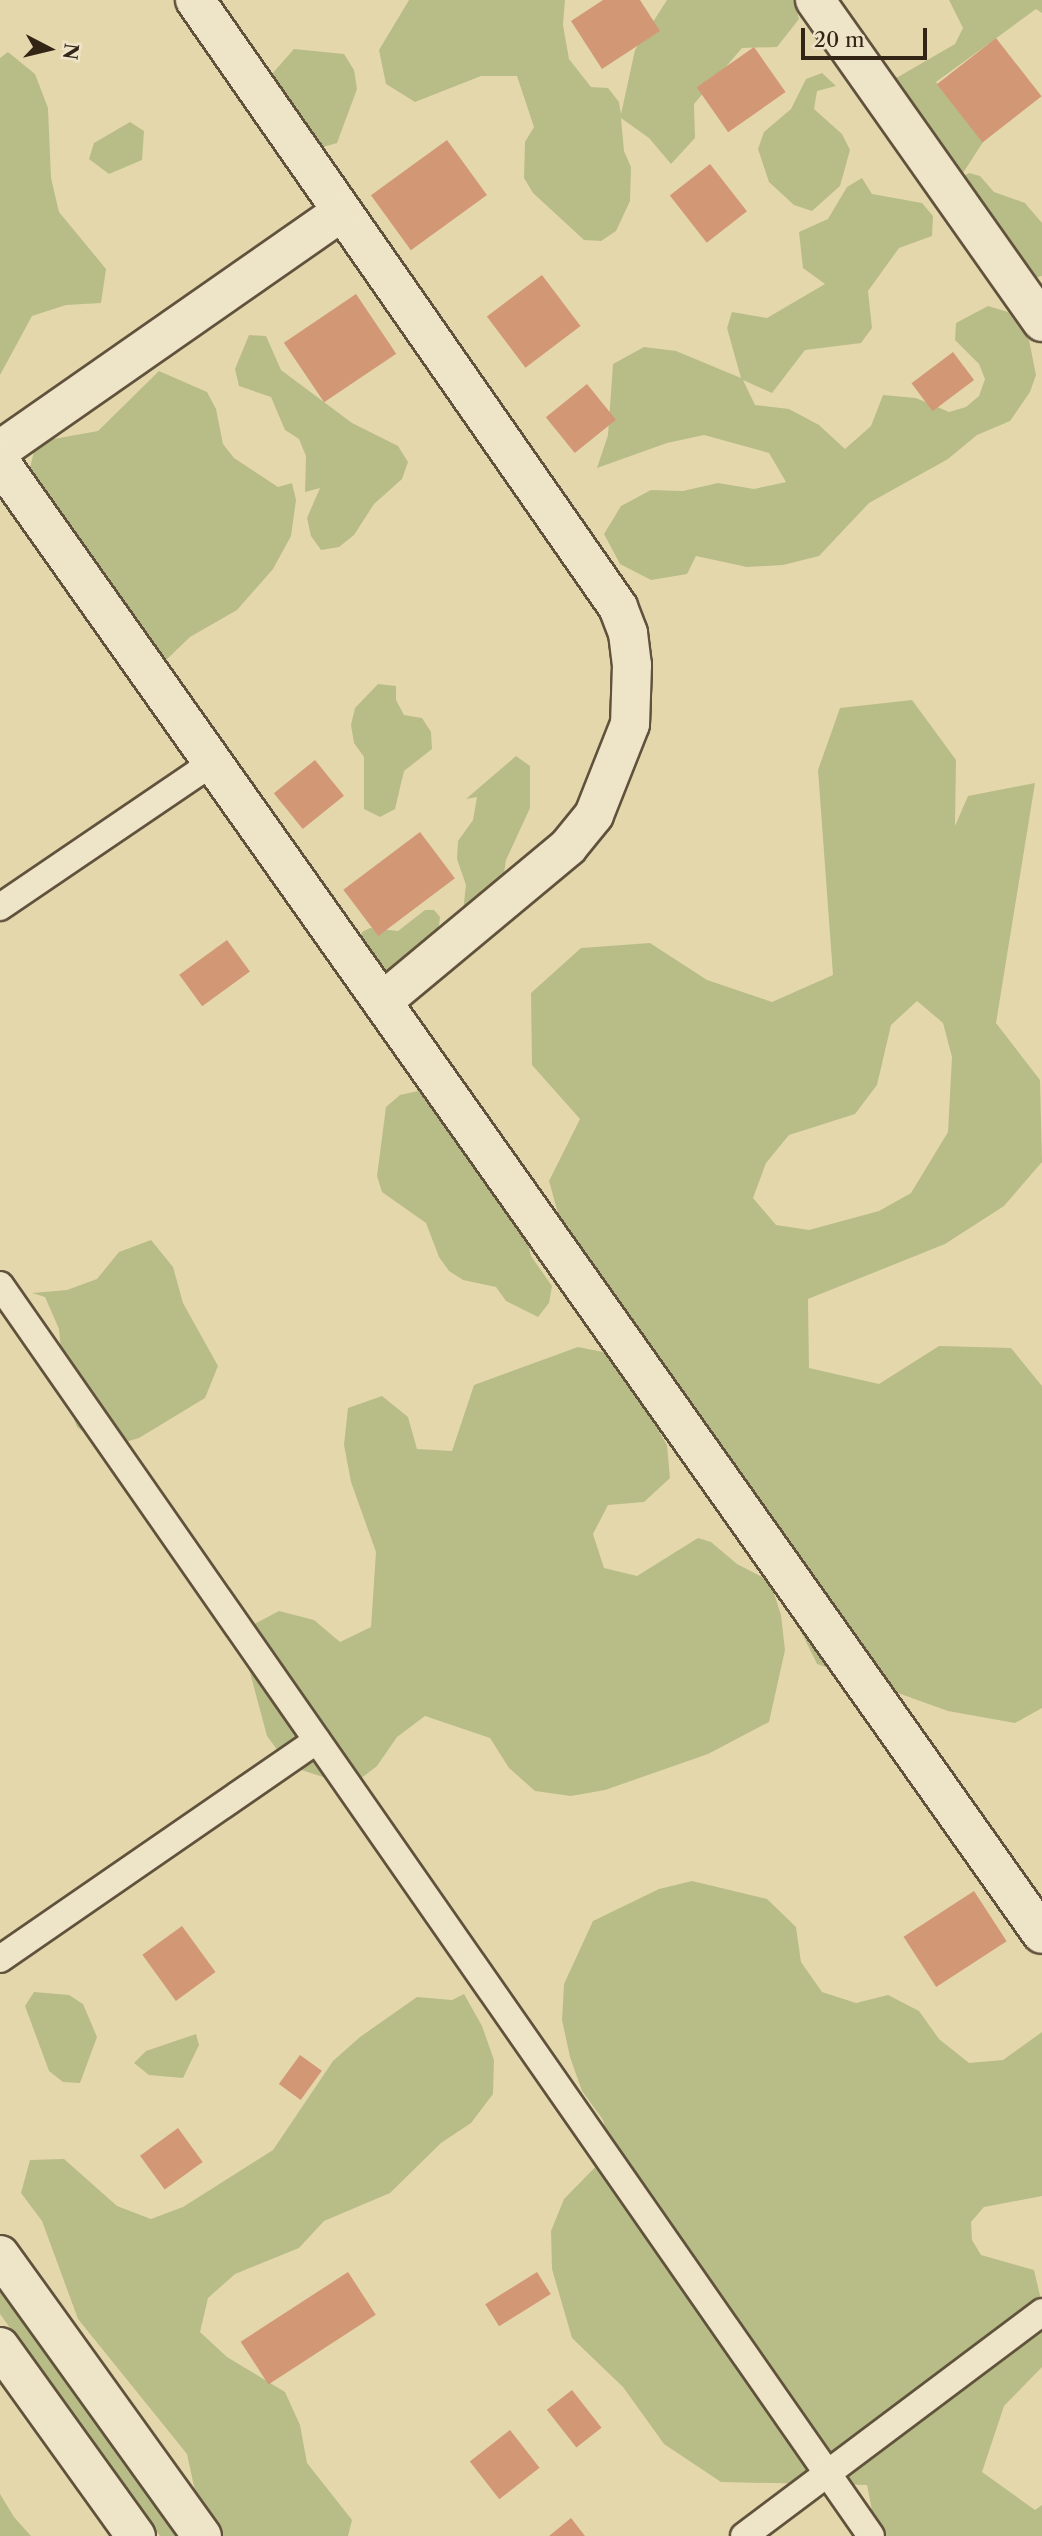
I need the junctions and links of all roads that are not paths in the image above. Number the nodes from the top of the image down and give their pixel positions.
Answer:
1 (195, 0) edge
2 (814, 0) edge
3 (342, 211) junction
4 (1042, 322) edge
5 (0, 450) edge
6 (0, 462) edge
7 (213, 762) junction
8 (0, 907) edge
9 (383, 1001) junction
10 (0, 1285) edge
11 (317, 1740) junction
12 (1042, 1934) edge
13 (0, 1959) edge
14 (0, 2255) edge
15 (1042, 2312) edge
16 (0, 2347) edge
17 (827, 2473) junction
18 (136, 2536) edge
19 (202, 2536) edge
20 (744, 2536) edge
21 (871, 2536) edge

1 - 3 street
2 - 4 street
3 - 5 street
3 - 9 street
6 - 7 street
7 - 8 lane
7 - 9 street
9 - 12 street
10 - 11 lane
11 - 13 lane
11 - 17 lane
14 - 19 street
15 - 17 lane
16 - 18 street
17 - 20 lane
17 - 21 lane

